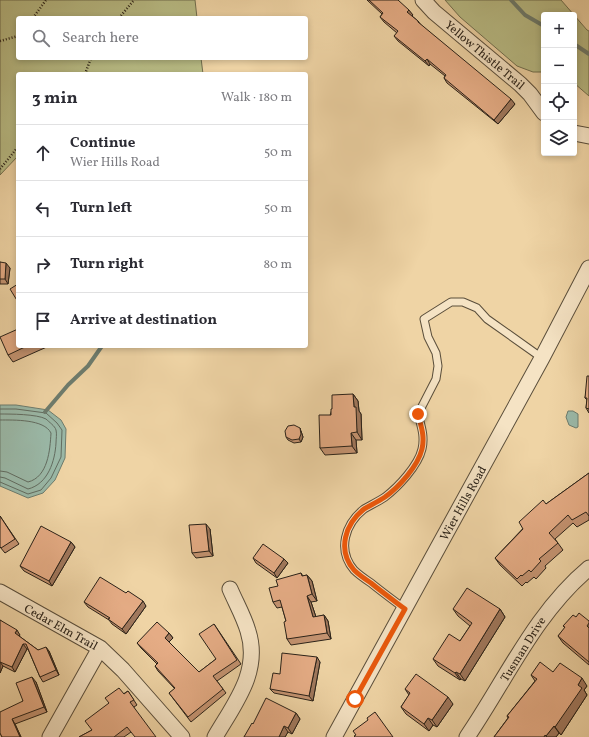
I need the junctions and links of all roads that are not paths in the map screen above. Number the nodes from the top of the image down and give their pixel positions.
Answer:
1 (423, 0) edge
2 (541, 109) edge
3 (577, 134) edge
4 (589, 136) edge
5 (589, 268) edge
6 (542, 358) junction
7 (589, 568) edge
8 (230, 589) dead end
9 (0, 592) edge
10 (405, 609) junction
11 (100, 648) junction
12 (50, 737) edge
13 (182, 737) edge
14 (215, 737) edge
15 (334, 737) edge
16 (467, 737) edge

1 - 2 street, Yellow Thistle Trail
3 - 4 street
5 - 6 street, Wier Hills Road
6 - 10 street, Wier Hills Road
6 - 10 lane
7 - 16 street, Tusman Drive
8 - 14 street
9 - 11 street, Cedar Elm Trail
10 - 15 street, Wier Hills Road
11 - 12 street
11 - 13 street, Cedar Elm Trail

